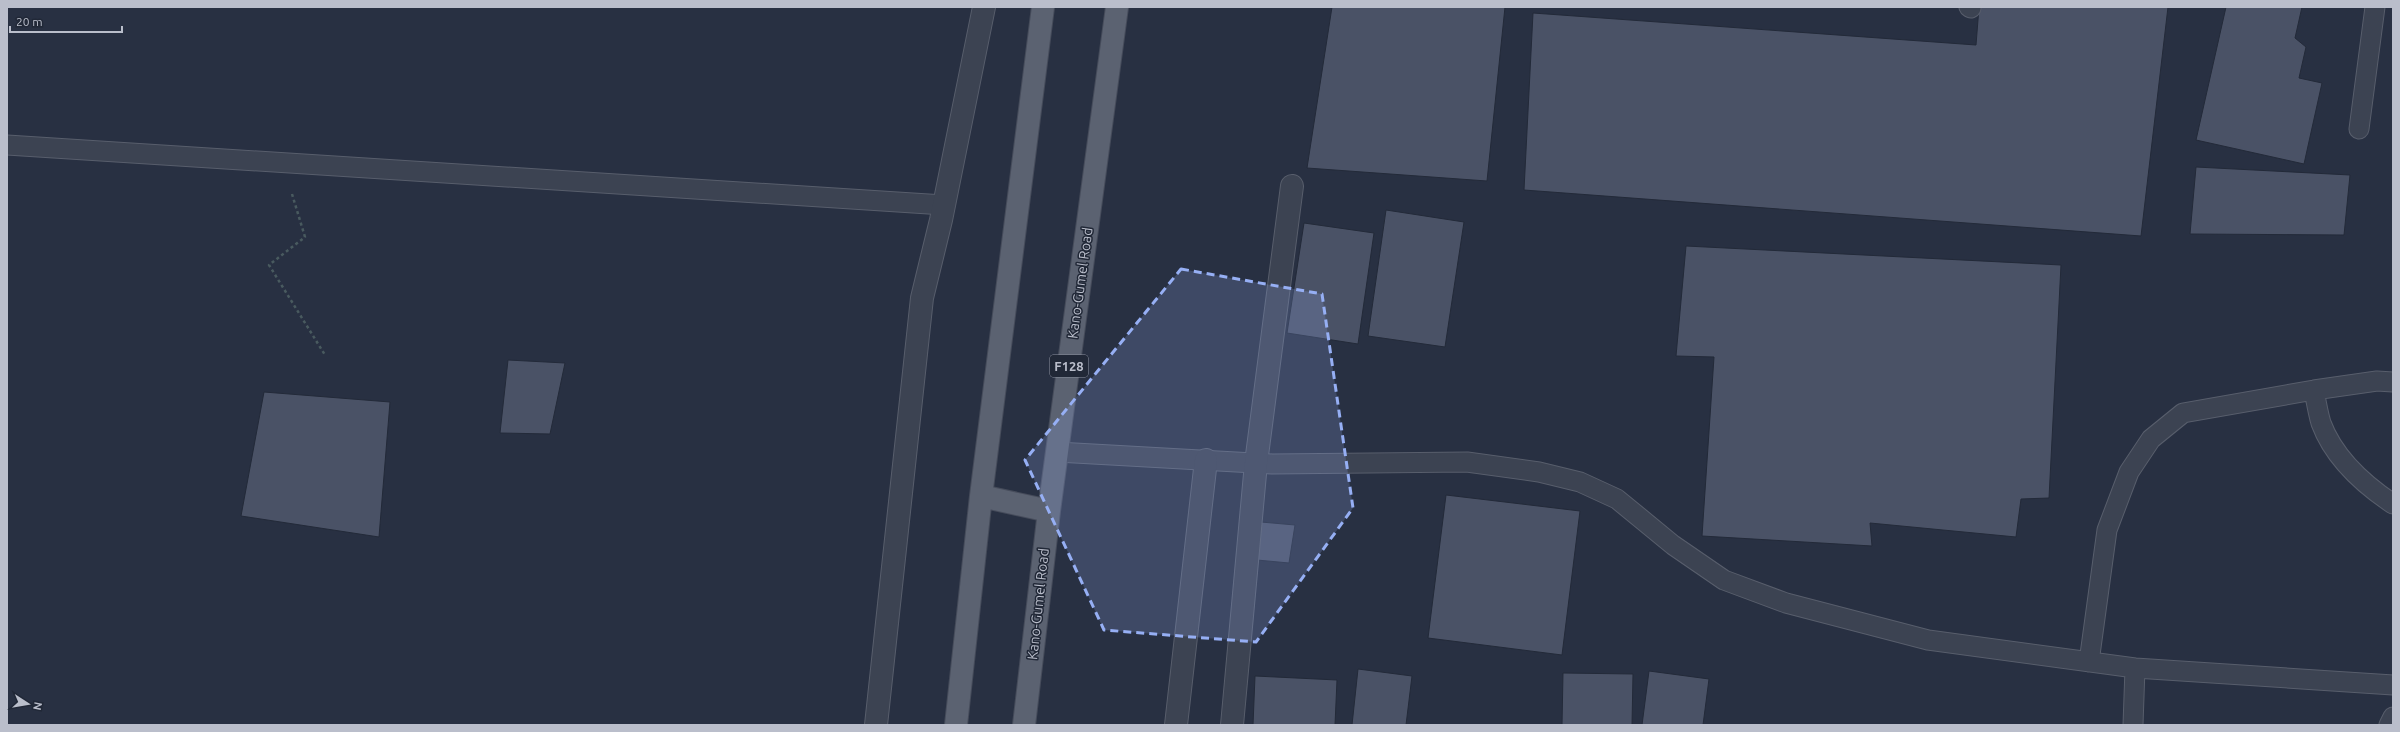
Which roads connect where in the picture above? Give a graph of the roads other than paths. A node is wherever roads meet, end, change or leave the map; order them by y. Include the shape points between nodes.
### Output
1 (984, 7) edge
2 (1043, 7) edge
3 (1116, 7) edge
4 (2375, 7) edge
5 (2359, 129) dead end
6 (7, 145) edge
7 (1292, 186) dead end
8 (944, 205) junction
9 (2393, 382) edge
10 (2314, 390) junction
11 (1057, 452) junction
12 (1206, 460) junction
13 (1256, 463) junction
14 (981, 496) junction
15 (2393, 504) edge
16 (1048, 511) junction
17 (2089, 662) junction
18 (2135, 668) junction
19 (2393, 685) edge
20 (2393, 717) edge
21 (876, 725) edge
22 (956, 725) edge
23 (1024, 725) edge
24 (1176, 725) edge
25 (1232, 725) edge
26 (2133, 725) edge
27 (2389, 725) edge

1 - 8 street
2 - 14 main road
3 - 11 main road, Kano-Gumel Road / F128
4 - 5 lane
6 - 8 lane
7 - 13 street
8 - 21 street via 922,298
9 - 10 lane
10 - 15 lane via 2321,423 2338,454 2361,480
10 - 17 lane via 2183,413 2151,439 2128,472 2107,530
11 - 12 lane
11 - 16 main road, Kano-Gumel Road / F128
12 - 13 lane
12 - 24 street
13 - 17 lane via 1467,462 1539,472 1580,482 1617,499 1673,544 1724,580 1786,603 1928,640
13 - 25 street
14 - 16 main road
14 - 22 main road
16 - 23 main road, Kano-Gumel Road / F128
17 - 18 lane
18 - 19 lane
18 - 26 lane
20 - 27 lane

